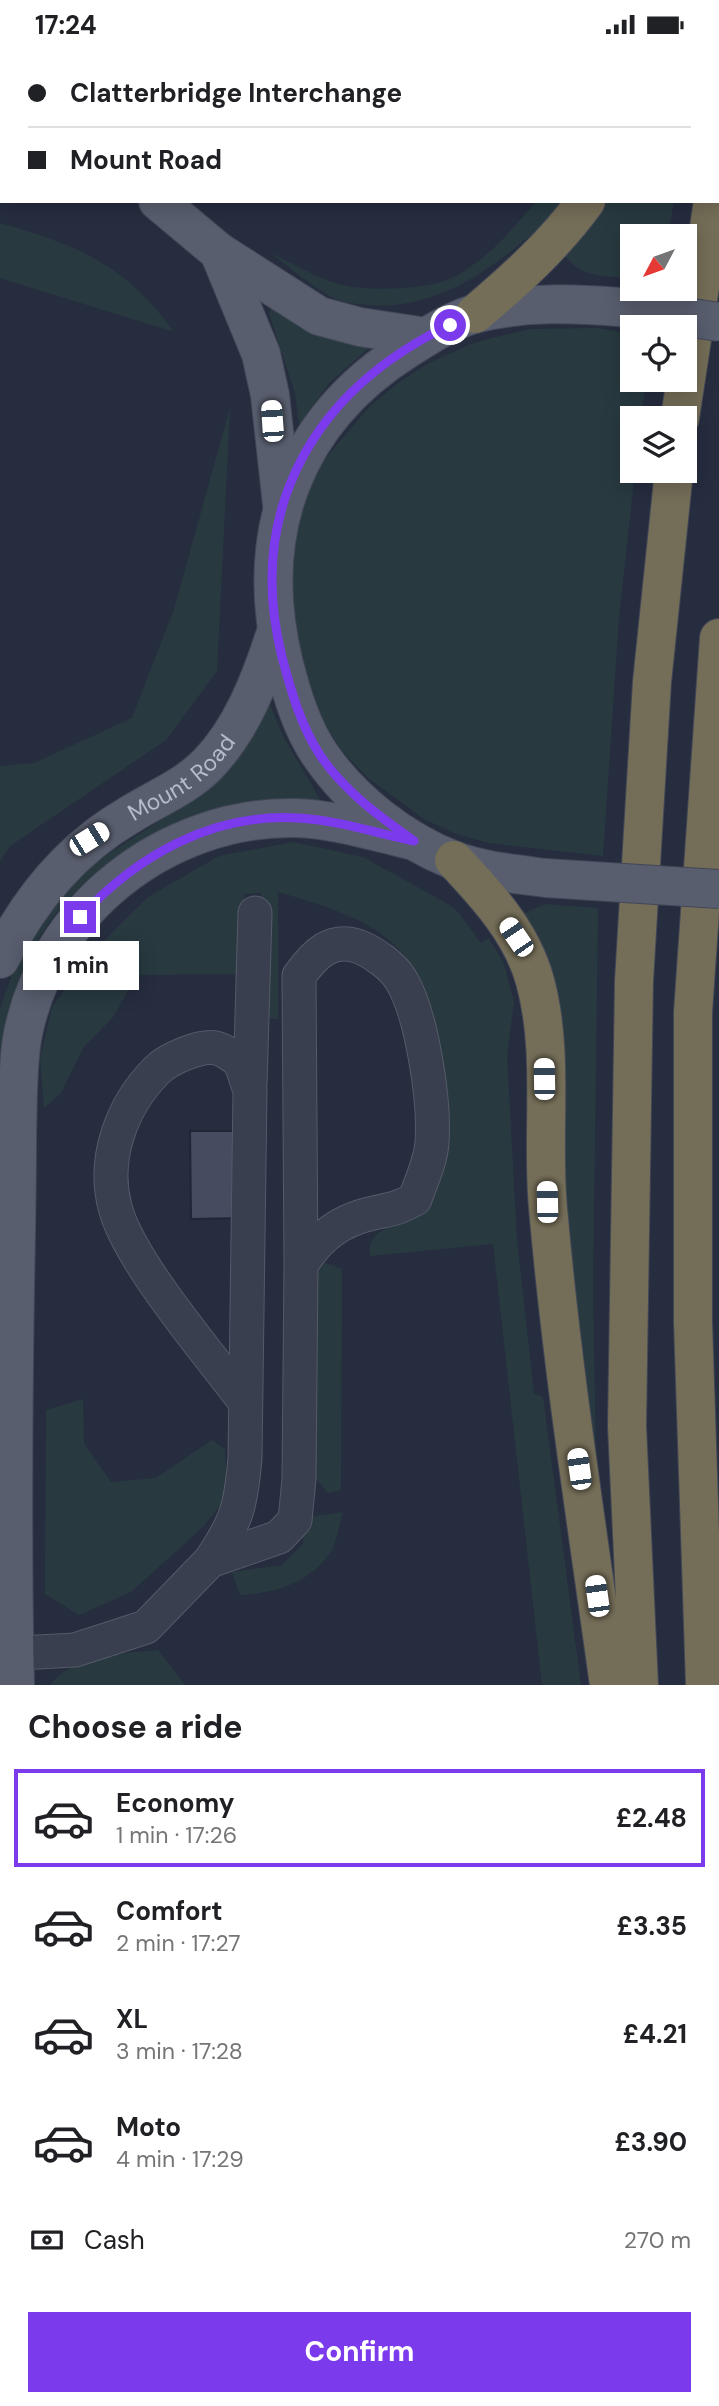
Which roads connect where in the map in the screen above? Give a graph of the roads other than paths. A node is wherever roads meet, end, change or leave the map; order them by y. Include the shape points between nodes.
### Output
1 (160, 203) edge
2 (584, 203) edge
3 (713, 203) edge
4 (219, 252) junction
5 (475, 314) junction
6 (719, 322) edge
7 (426, 337) junction
8 (682, 406) edge
9 (673, 483) edge
10 (282, 504) junction
11 (276, 632) junction
12 (719, 638) edge
13 (414, 841) junction
14 (454, 860) junction
15 (719, 890) edge
16 (255, 913) dead end
17 (0, 959) edge
18 (250, 1091) junction
19 (301, 1265) junction
20 (7, 1312) edge
21 (245, 1402) junction
22 (210, 1561) junction
23 (10, 1664) edge
24 (609, 1685) edge
25 (639, 1685) edge
26 (705, 1685) edge

1 - 4 main road
2 - 5 highway via 510,285
3 - 8 highway
4 - 7 main road via 319,316
4 - 10 main road via 261,354
5 - 6 main road, bridge via 525,304 619,307
5 - 7 main road
7 - 10 main road via 360,381 332,412
9 - 25 highway via 652,681 634,981 627,1426
10 - 11 main road via 271,578
11 - 13 main road via 293,701 321,756 352,791
11 - 17 main road, Mount Road via 253,691 225,744 190,781 89,839 57,871 12,934
12 - 26 highway via 693,1012 693,1322
13 - 14 main road
13 - 20 main road via 298,818 239,822 211,829 146,859 80,917 45,971 23,1036
14 - 15 main road, bridge via 546,878
14 - 24 highway via 516,937 541,1003 547,1202 557,1311
16 - 18 lane
18 - 21 lane
18 - 21 lane via 240,1061 216,1048 191,1052 159,1067 136,1095 111,1147 115,1207 134,1249
19 - 19 lane via 299,976 327,946 351,944 373,953 401,979 428,1068 432,1143 415,1199 395,1210 359,1216 334,1229 316,1241
19 - 22 lane via 295,1520 279,1537
20 - 23 main road
21 - 22 lane via 241,1501 232,1528
22 - 23 lane via 146,1627 75,1650

